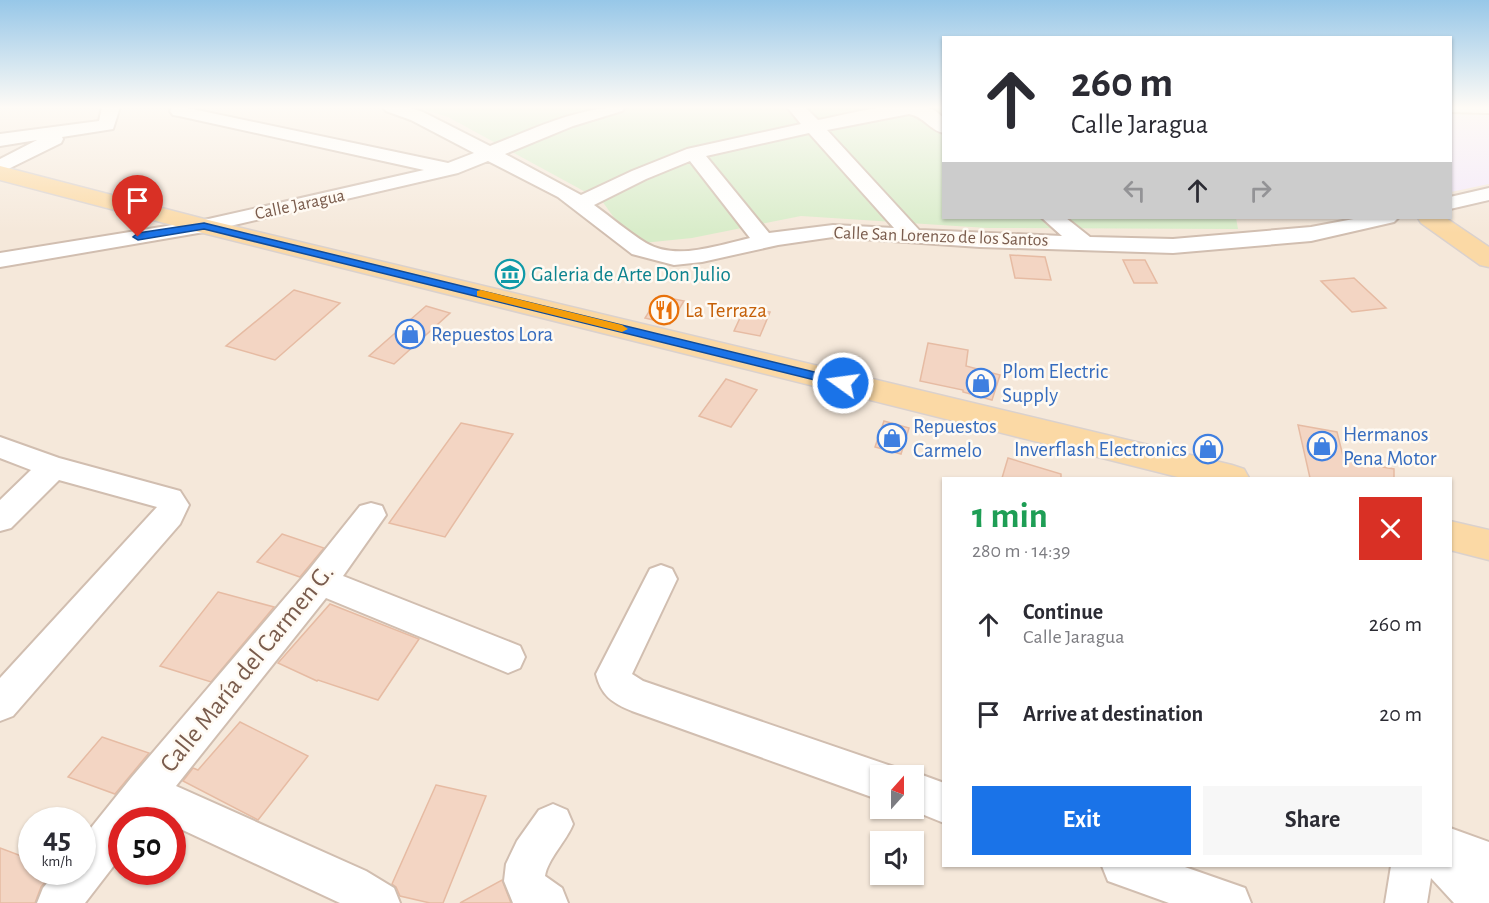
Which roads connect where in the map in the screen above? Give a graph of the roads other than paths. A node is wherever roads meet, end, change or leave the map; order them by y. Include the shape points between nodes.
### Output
1 (34, 149) edge
2 (358, 149) edge
3 (483, 149) edge
4 (496, 149) edge
5 (711, 149) edge
6 (836, 149) edge
7 (489, 152) junction
8 (694, 153) junction
9 (0, 167) edge
10 (451, 169) junction
11 (0, 172) edge
12 (1489, 194) edge
13 (1452, 203) edge
14 (579, 204) junction
15 (1054, 219) edge
16 (1382, 219) edge
17 (1431, 219) edge
18 (204, 226) junction
19 (913, 236) junction
20 (764, 241) junction
21 (1084, 243) junction
22 (1489, 259) edge
23 (0, 260) edge
24 (0, 447) edge
25 (53, 467) junction
26 (1228, 477) edge
27 (371, 515) dead end
28 (0, 519) edge
29 (1452, 536) edge
30 (1489, 545) edge
31 (661, 579) dead end
32 (320, 581) junction
33 (508, 657) dead end
34 (0, 704) edge
35 (870, 777) edge
36 (924, 796) edge
37 (942, 802) edge
38 (133, 807) edge
39 (553, 824) dead end
40 (186, 832) edge
41 (108, 839) edge
42 (1452, 849) edge
43 (1489, 863) edge
44 (1126, 867) edge
45 (1412, 867) edge
46 (1448, 867) edge
47 (358, 897) edge
48 (58, 903) edge
49 (548, 903) edge
50 (1230, 903) edge
51 (1406, 903) edge
52 (1484, 903) edge

1 - 9 street
2 - 10 street
3 - 7 street, Calle San Lorenzo de los Santos
4 - 7 street, Calle Jaragua
5 - 8 street
6 - 19 street
7 - 10 street, Calle Jaragua
7 - 14 street, Calle San Lorenzo de los Santos via 566,193
8 - 14 street
8 - 20 street
10 - 18 street, Calle Jaragua
11 - 18 main road
12 - 13 street
14 - 20 street, Calle San Lorenzo de los Santos via 640,249 674,258
15 - 21 street
16 - 21 street, Calle San Lorenzo de los Santos via 1311,234 1240,242 1173,246
17 - 22 main road
18 - 23 street, Calle Jaragua
18 - 26 main road
19 - 20 street, Calle San Lorenzo de los Santos via 833,231
19 - 21 street, Calle San Lorenzo de los Santos
24 - 25 street
25 - 28 street
25 - 34 street via 169,499 174,505
27 - 32 street, Calle María del Carmen G.
29 - 30 main road
31 - 35 street via 614,674 616,683 632,694
32 - 33 street
32 - 38 street, Calle María del Carmen G.
36 - 37 street
39 - 49 street via 526,867 524,877 528,888
40 - 47 street
41 - 48 street, Calle María del Carmen G.
42 - 43 street
44 - 50 street
45 - 51 street
46 - 52 street

